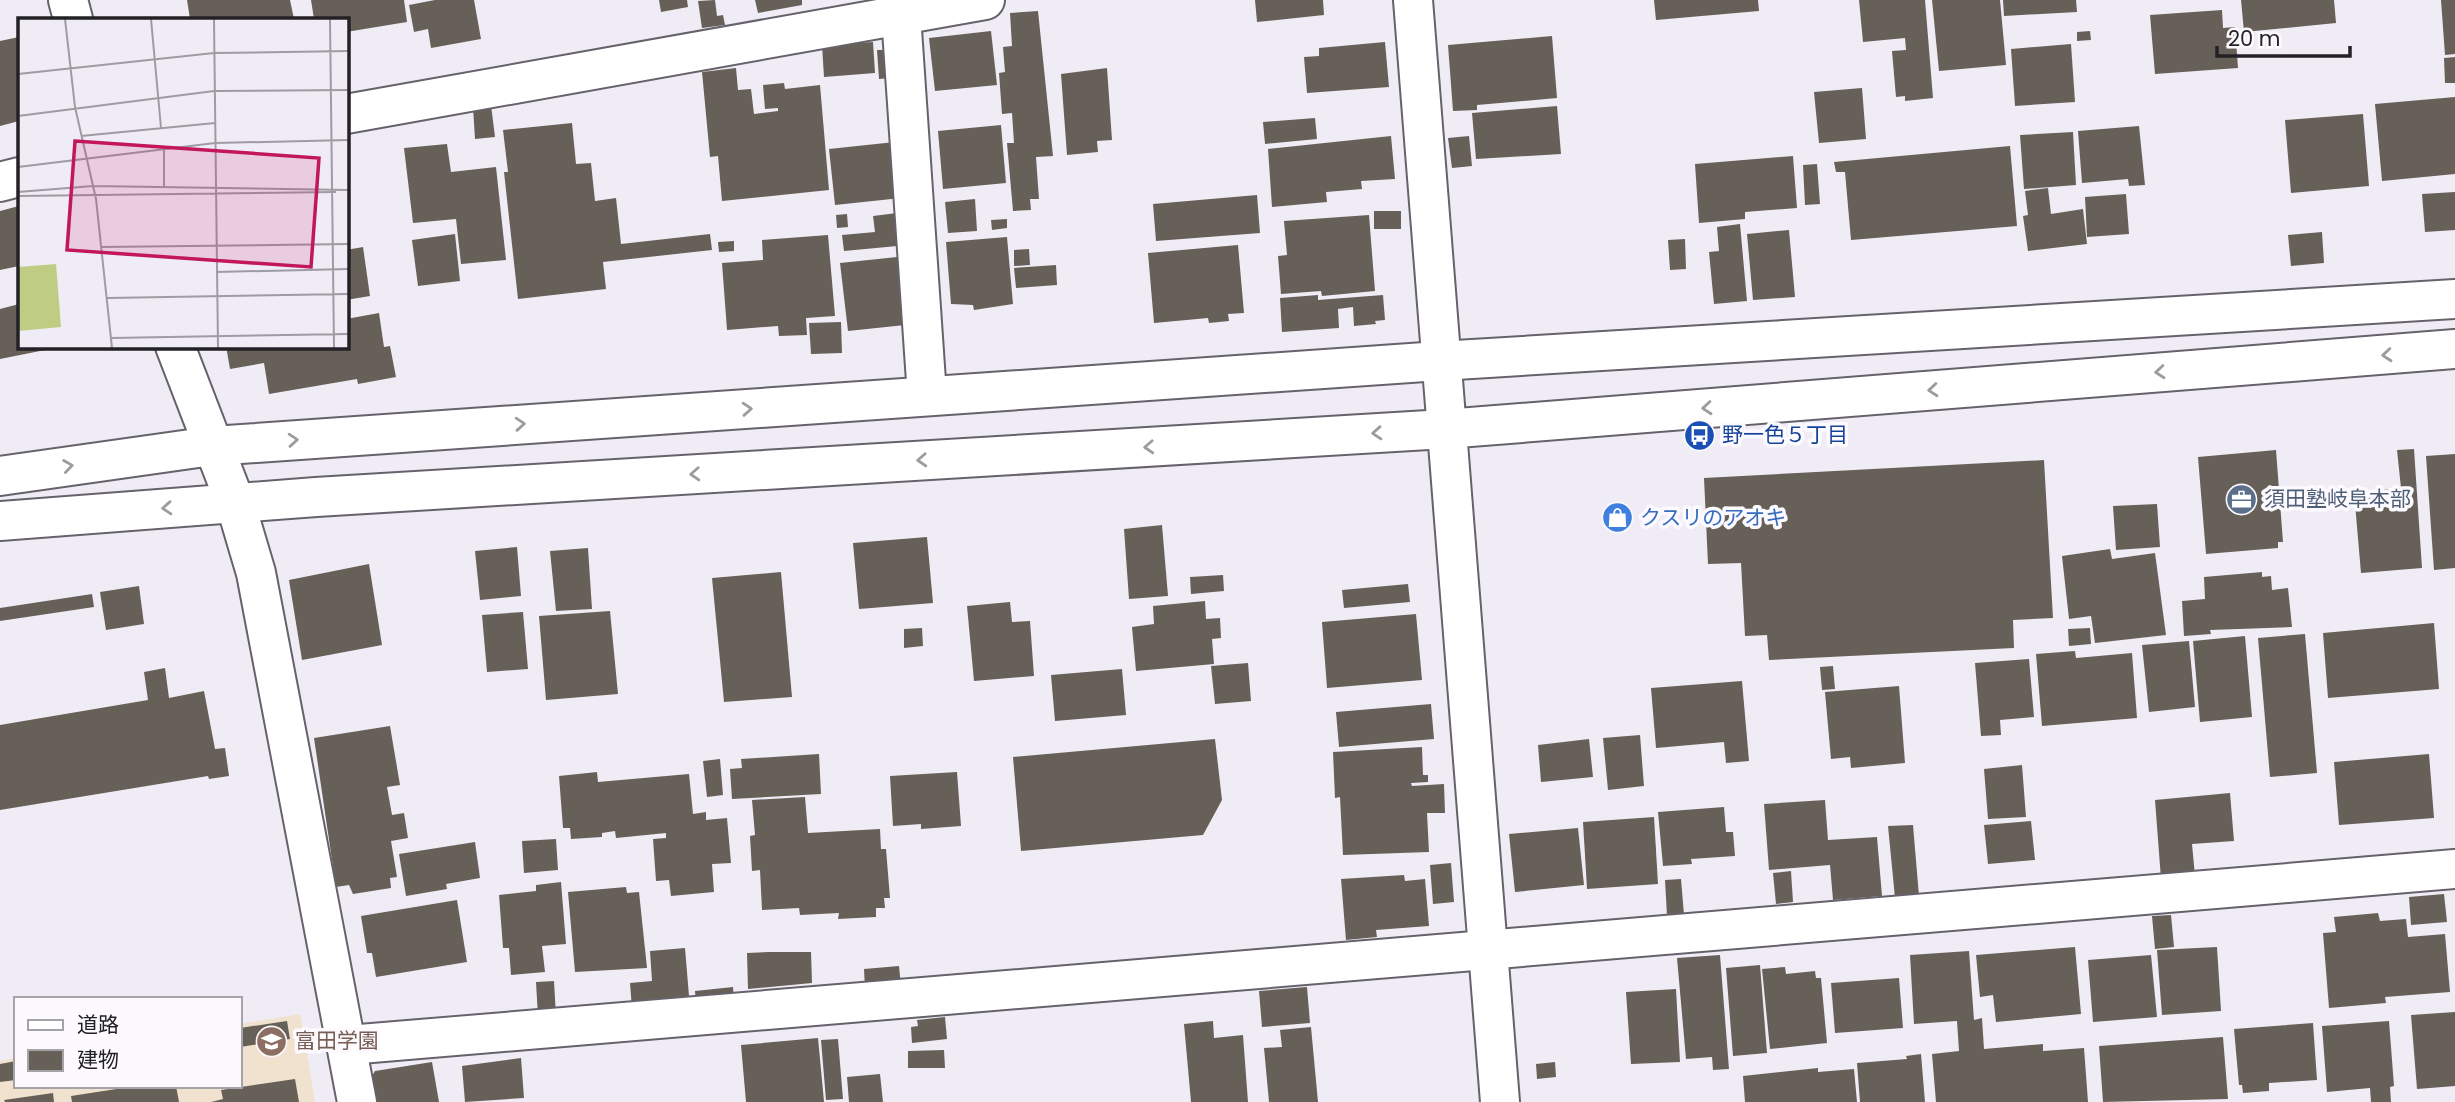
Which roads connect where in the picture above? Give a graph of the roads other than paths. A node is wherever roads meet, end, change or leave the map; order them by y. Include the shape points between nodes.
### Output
1 (68, 0) edge
2 (985, 0) edge
3 (1413, 0) edge
4 (901, 15) junction
5 (73, 18) edge
6 (348, 114) edge
7 (18, 177) edge
8 (0, 181) edge
9 (2455, 299) edge
10 (176, 348) edge
11 (2455, 349) edge
12 (1439, 361) junction
13 (926, 396) junction
14 (1445, 429) junction
15 (212, 446) junction
16 (0, 476) edge
17 (235, 502) junction
18 (0, 521) edge
19 (2455, 869) edge
20 (1487, 949) junction
21 (348, 1045) junction
22 (358, 1102) edge
23 (1500, 1102) edge

1 - 5 street
2 - 4 street
3 - 12 street
4 - 6 street
4 - 13 street
7 - 8 street
9 - 12 street
10 - 15 street
11 -> 14 street
12 - 13 street
12 - 14 street
15 -> 13 street
14 -> 17 street
14 - 20 street
16 -> 15 street
15 - 17 street
17 -> 18 street
17 - 21 street via 256,572
19 - 20 street
20 - 21 street
20 - 23 street
21 - 22 street

